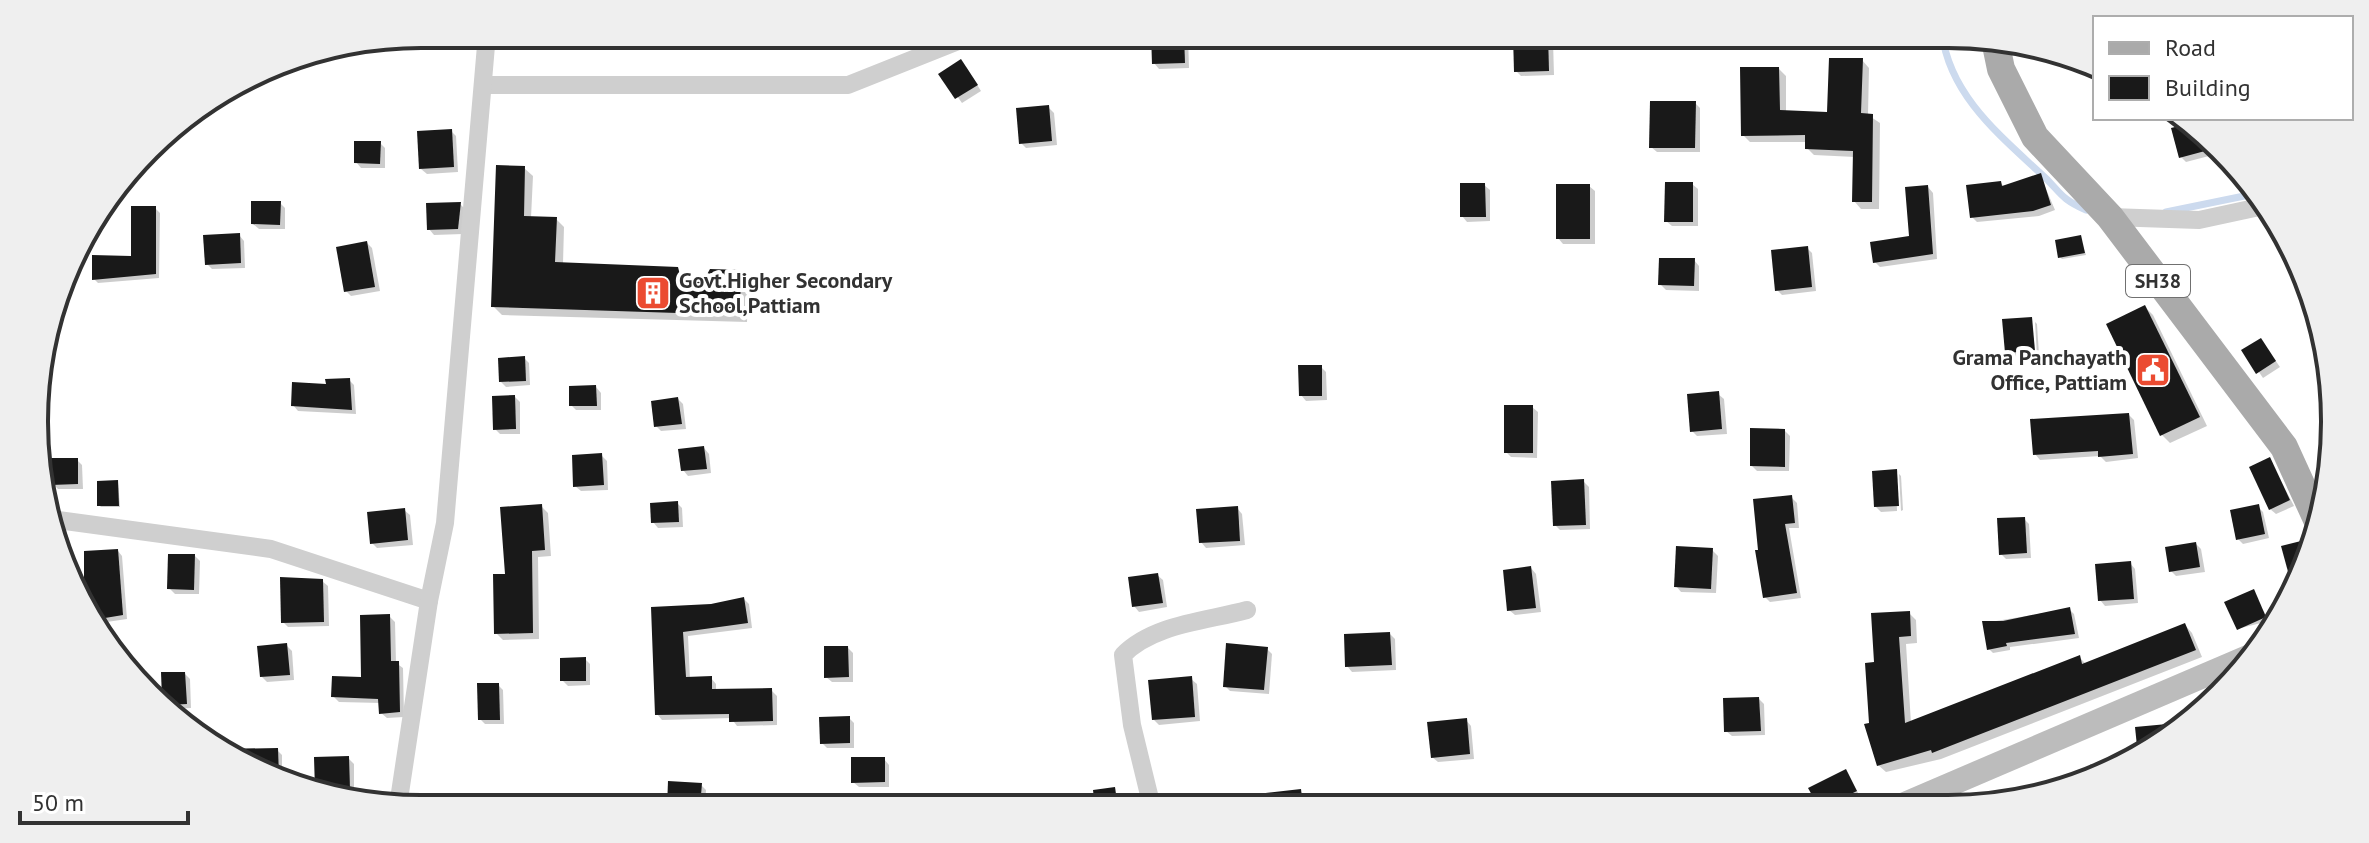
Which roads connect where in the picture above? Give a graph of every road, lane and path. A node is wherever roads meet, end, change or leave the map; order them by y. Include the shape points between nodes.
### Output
1 (486, 48) edge
2 (941, 48) edge
3 (1997, 51) edge
4 (484, 85) junction
5 (2254, 208) edge
6 (2110, 217) junction
7 (2311, 506) edge
8 (62, 521) edge
9 (429, 601) junction
10 (1247, 610) dead end
11 (2231, 664) edge
12 (400, 794) edge
13 (1149, 795) edge
14 (1926, 795) edge

1 - 4 street
2 - 4 street via 848,85
3 - 6 main road, SH38 via 2035,137
4 - 9 street via 445,523
5 - 6 street via 2199,220
6 - 7 main road, SH38 via 2284,447
8 - 9 street via 271,549
9 - 12 street
10 - 13 street via 1156,633 1123,655
11 - 14 main road

